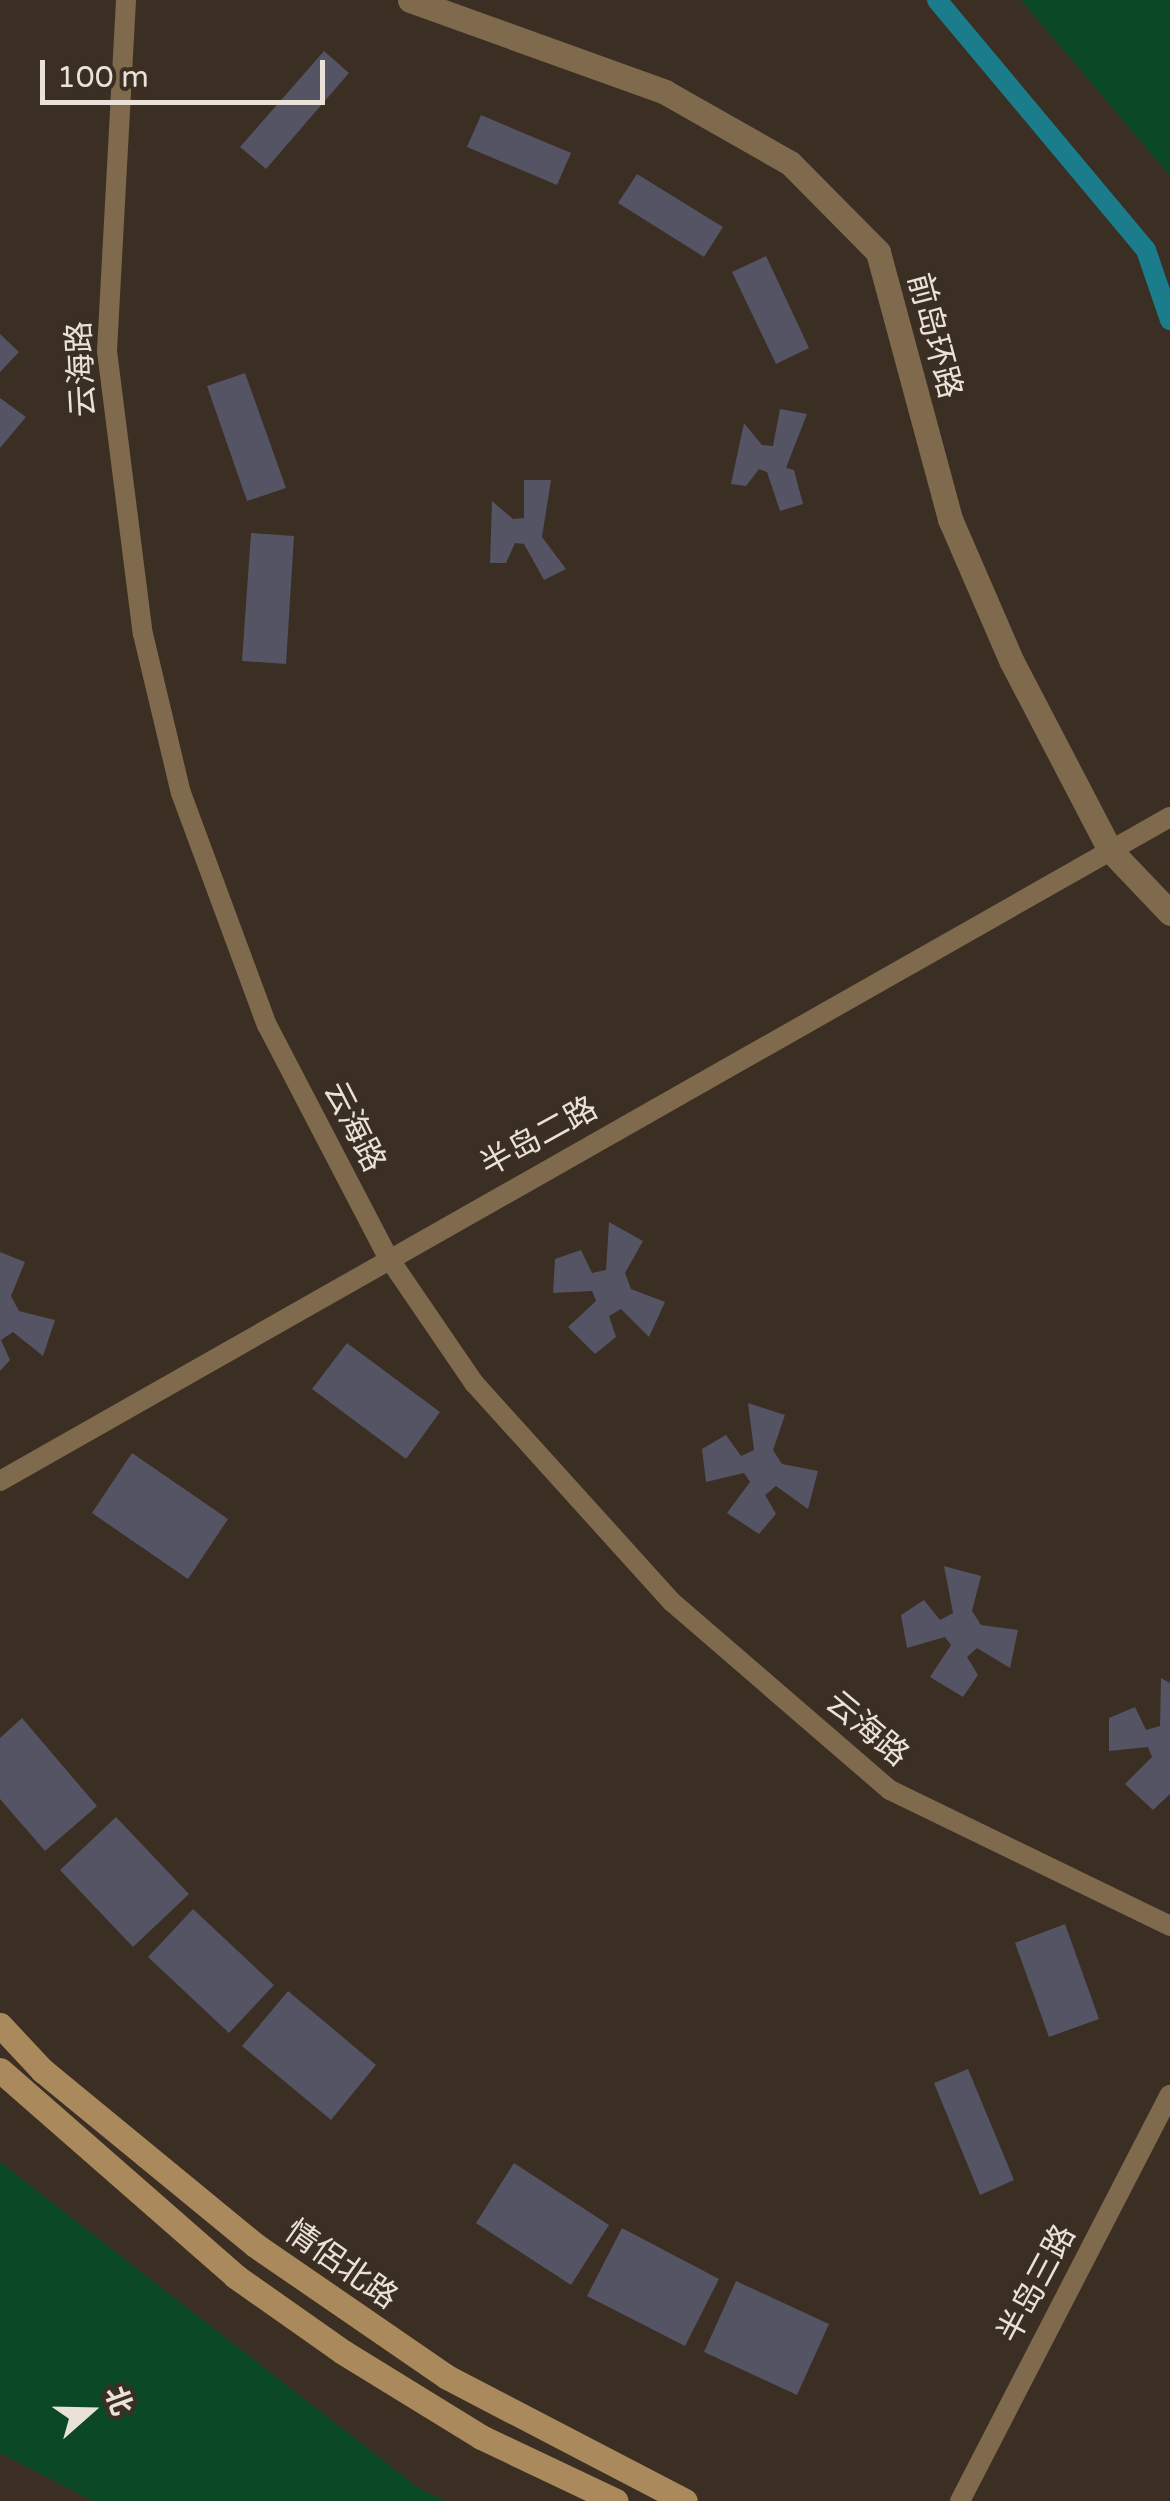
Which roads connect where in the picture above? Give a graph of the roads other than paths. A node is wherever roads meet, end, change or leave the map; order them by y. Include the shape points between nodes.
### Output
1 (126, 0) edge
2 (410, 0) edge
3 (1170, 817) edge
4 (1110, 850) junction
5 (1170, 913) edge
6 (388, 1257) junction
7 (0, 1481) edge
8 (1170, 1926) edge
9 (0, 2025) edge
10 (0, 2070) edge
11 (1170, 2095) edge
12 (616, 2501) edge
13 (685, 2501) edge
14 (960, 2501) edge

1 - 6 street, 云海路 via 107,352 143,634 181,793 268,1025
2 - 4 street, 前岛环路 via 665,92 790,163 878,252 950,519 1012,662
3 - 4 street, 半岛二路
4 - 5 street, 前岛环路
4 - 6 street, 半岛二路
6 - 7 street, 半岛二路
6 - 8 street, 云海路 via 474,1383 672,1602 890,1790
9 - 13 main road, 情侶北路 via 42,2070 256,2245 447,2378
10 - 12 main road via 235,2276 481,2436
11 - 14 street, 半岛三路

